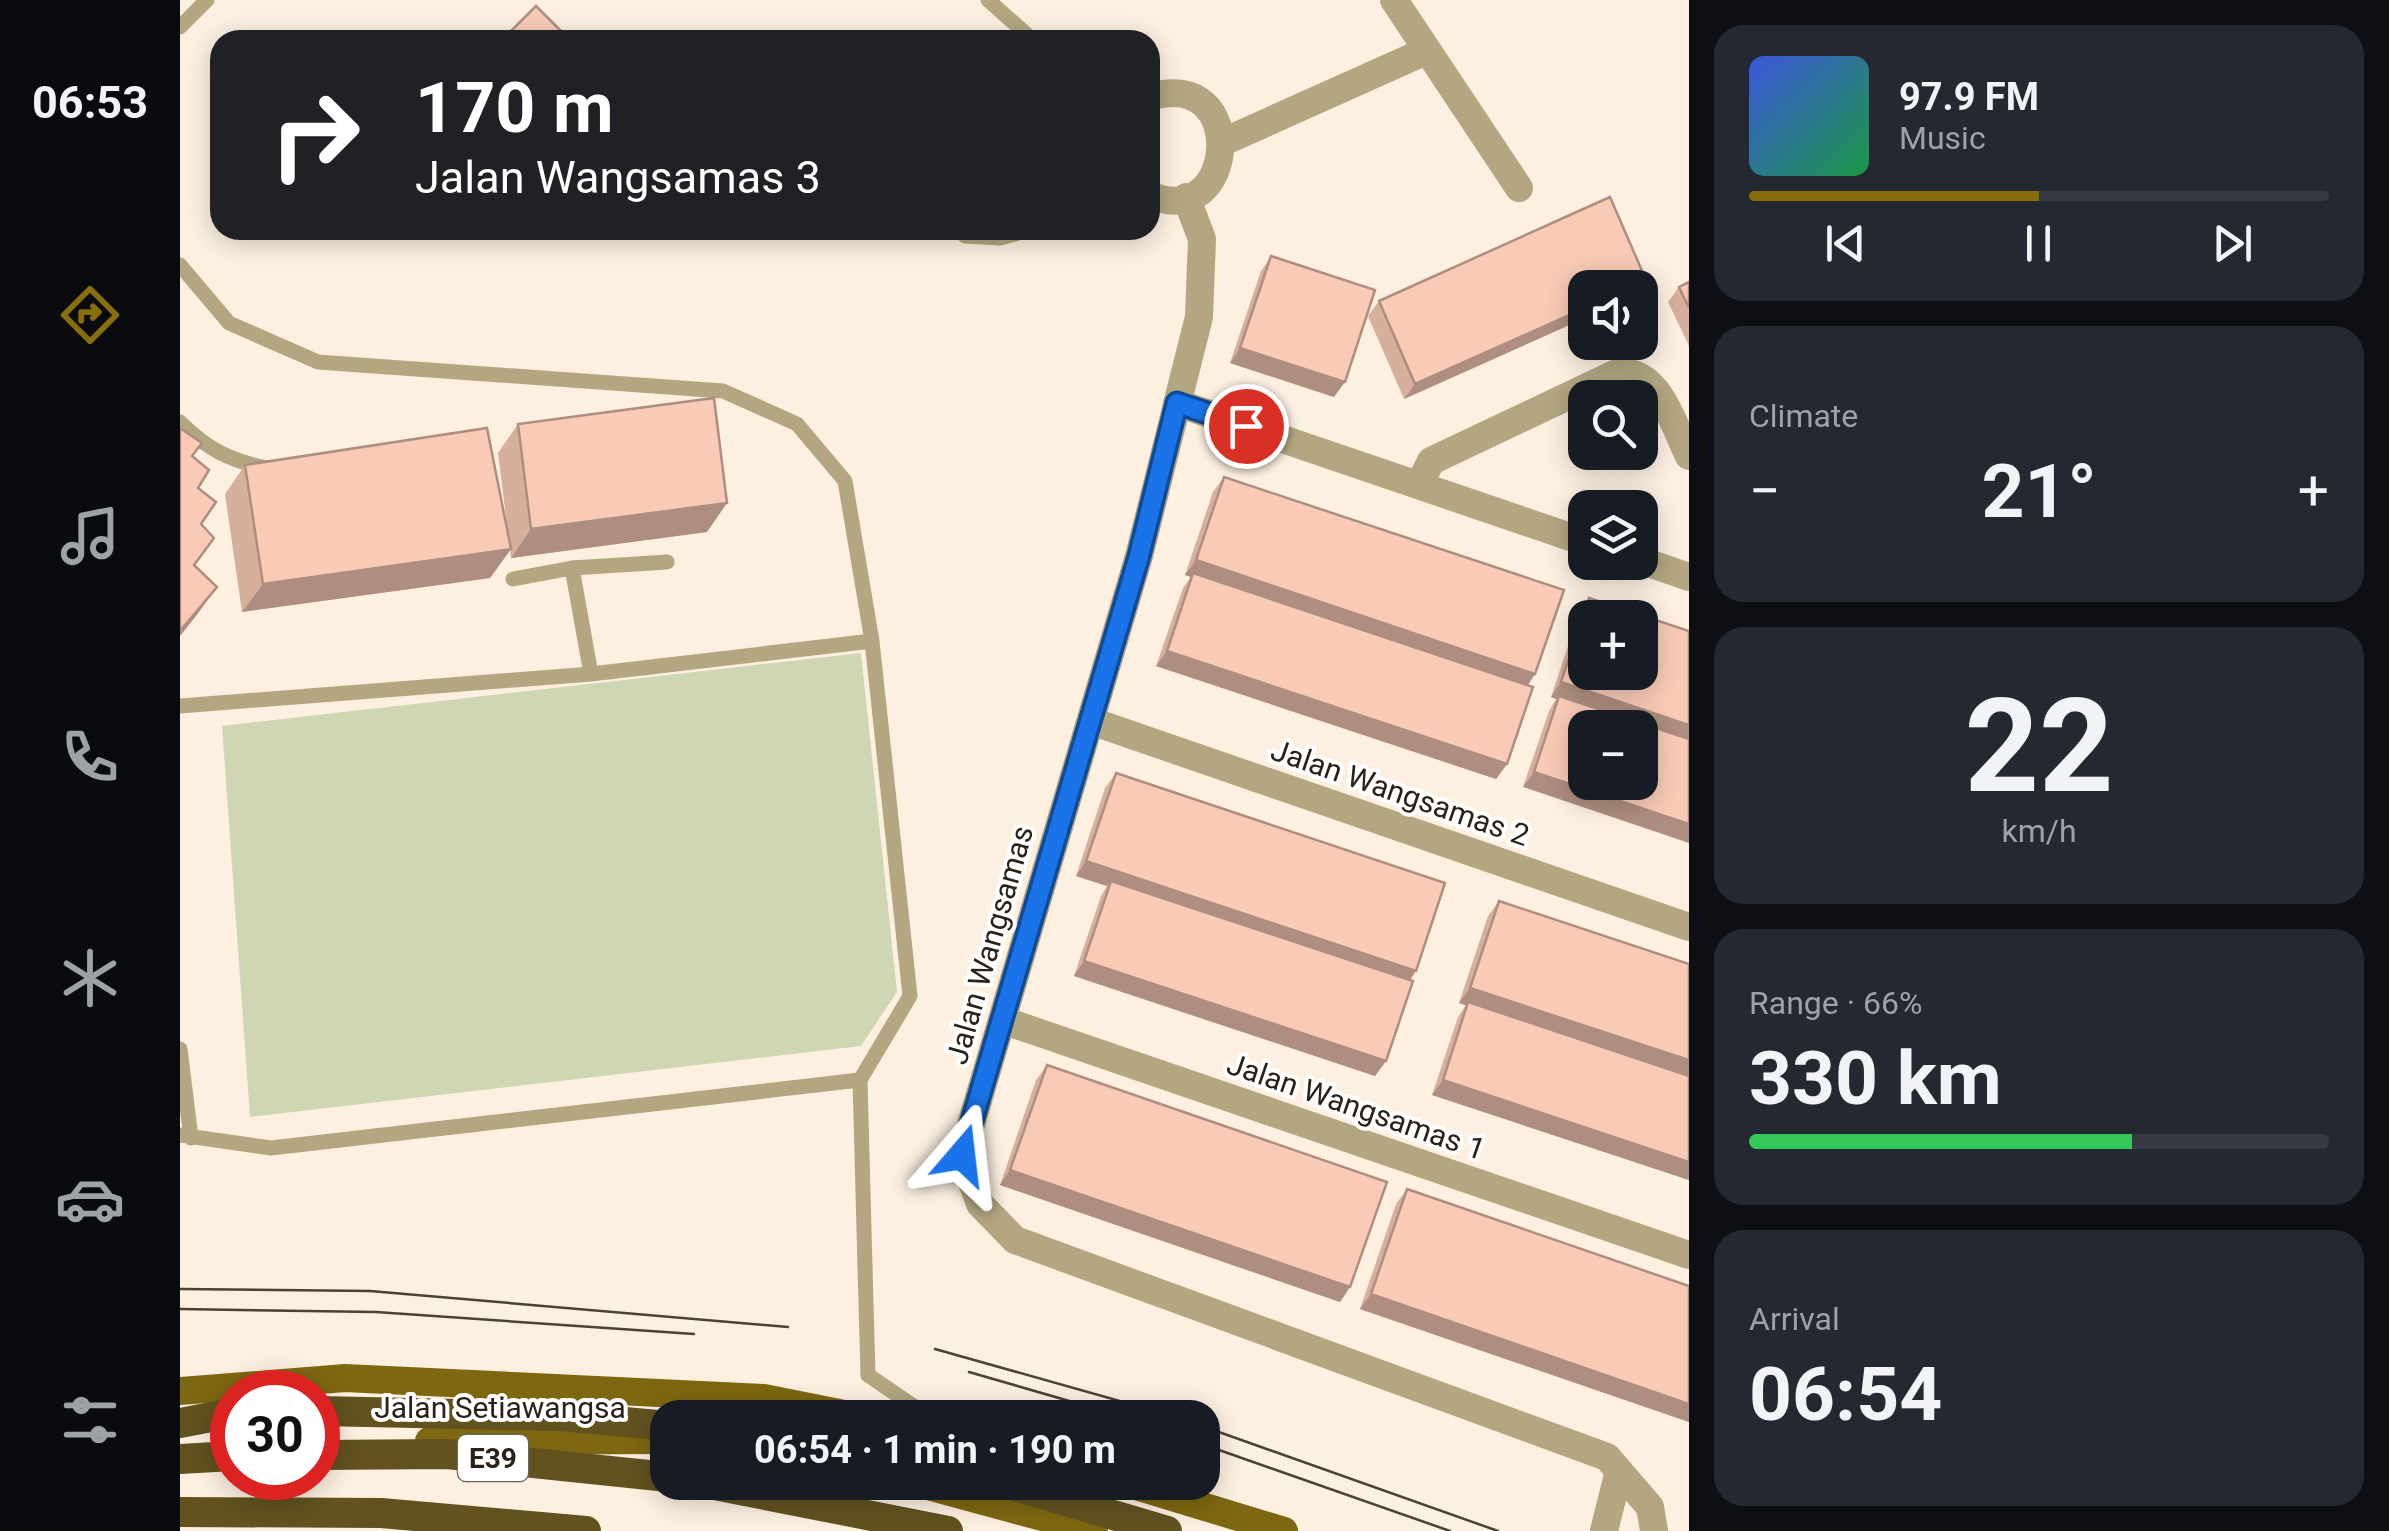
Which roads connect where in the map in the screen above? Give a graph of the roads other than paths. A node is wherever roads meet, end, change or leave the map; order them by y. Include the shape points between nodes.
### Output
1 (207, 0) edge
2 (988, 0) edge
3 (1394, 0) edge
4 (180, 28) edge
5 (1022, 30) edge
6 (1426, 50) junction
7 (1160, 97) edge
8 (1223, 142) junction
9 (1519, 188) dead end
10 (1160, 198) edge
11 (1186, 198) junction
12 (180, 265) edge
13 (1177, 403) junction
14 (180, 422) edge
15 (1689, 456) edge
16 (292, 469) edge
17 (1419, 485) junction
18 (1568, 536) edge
19 (667, 562) dead end
20 (1658, 566) edge
21 (572, 568) junction
22 (1689, 577) edge
23 (512, 579) edge
24 (872, 641) junction
25 (592, 674) junction
26 (180, 706) edge
27 (1090, 721) junction
28 (1689, 927) edge
29 (1002, 1020) junction
30 (180, 1049) edge
31 (860, 1080) junction
32 (186, 1136) edge
33 (1689, 1255) edge
34 (180, 1390) edge
35 (762, 1400) edge
36 (906, 1400) edge
37 (340, 1411) edge
38 (210, 1417) edge
39 (180, 1423) edge
40 (650, 1425) edge
41 (650, 1440) edge
42 (340, 1449) edge
43 (340, 1450) edge
44 (210, 1457) edge
45 (180, 1459) edge
46 (650, 1475) edge
47 (1618, 1475) junction
48 (790, 1500) edge
49 (979, 1500) edge
50 (1063, 1500) edge
51 (1182, 1500) edge
52 (180, 1512) edge
53 (1652, 1519) edge
54 (326, 1524) dead end
55 (1606, 1527) edge
56 (502, 1531) edge
57 (586, 1531) edge
58 (948, 1531) edge
59 (1094, 1531) edge
60 (1167, 1531) edge
61 (1284, 1531) edge

1 - 4 lane
2 - 5 lane
3 - 6 street
6 - 8 street
6 - 9 street
7 - 8 street via 1181,94 1199,102
8 - 11 street via 1215,174
10 - 11 street
11 - 13 street, Jalan Wangsamas via 1202,239 1202,270 1199,317
12 - 24 lane via 229,323 318,362 723,391 796,424 845,481
13 - 17 street
13 - 27 street, Jalan Wangsamas
14 - 16 lane via 232,461
15 - 17 street via 1650,379 1619,372 1430,461
17 - 18 street
19 - 21 lane
20 - 22 street
21 - 23 lane
21 - 25 lane
24 - 25 lane
24 - 31 lane via 910,996
25 - 26 lane
27 - 28 street, Jalan Wangsamas 2
27 - 29 street, Jalan Wangsamas
29 - 33 street, Jalan Wangsamas 1
29 - 47 street, Jalan Wangsamas via 962,1155 980,1204 1015,1240 1607,1457
30 - 32 lane
31 - 32 lane via 271,1148
31 - 36 lane, bridge via 868,1374
34 - 35 main road via 345,1378
37 - 40 highway, E39 via 521,1414
38 - 39 highway
41 - 42 main road, Jalan Setiawangsa
43 - 46 highway, E39
44 - 45 highway
47 - 53 street, Jalan Wangsamas
47 - 55 street
48 - 58 highway
49 - 59 main road
50 - 60 highway
51 - 61 main road
52 - 57 highway, E39 via 381,1513
54 - 56 main road

